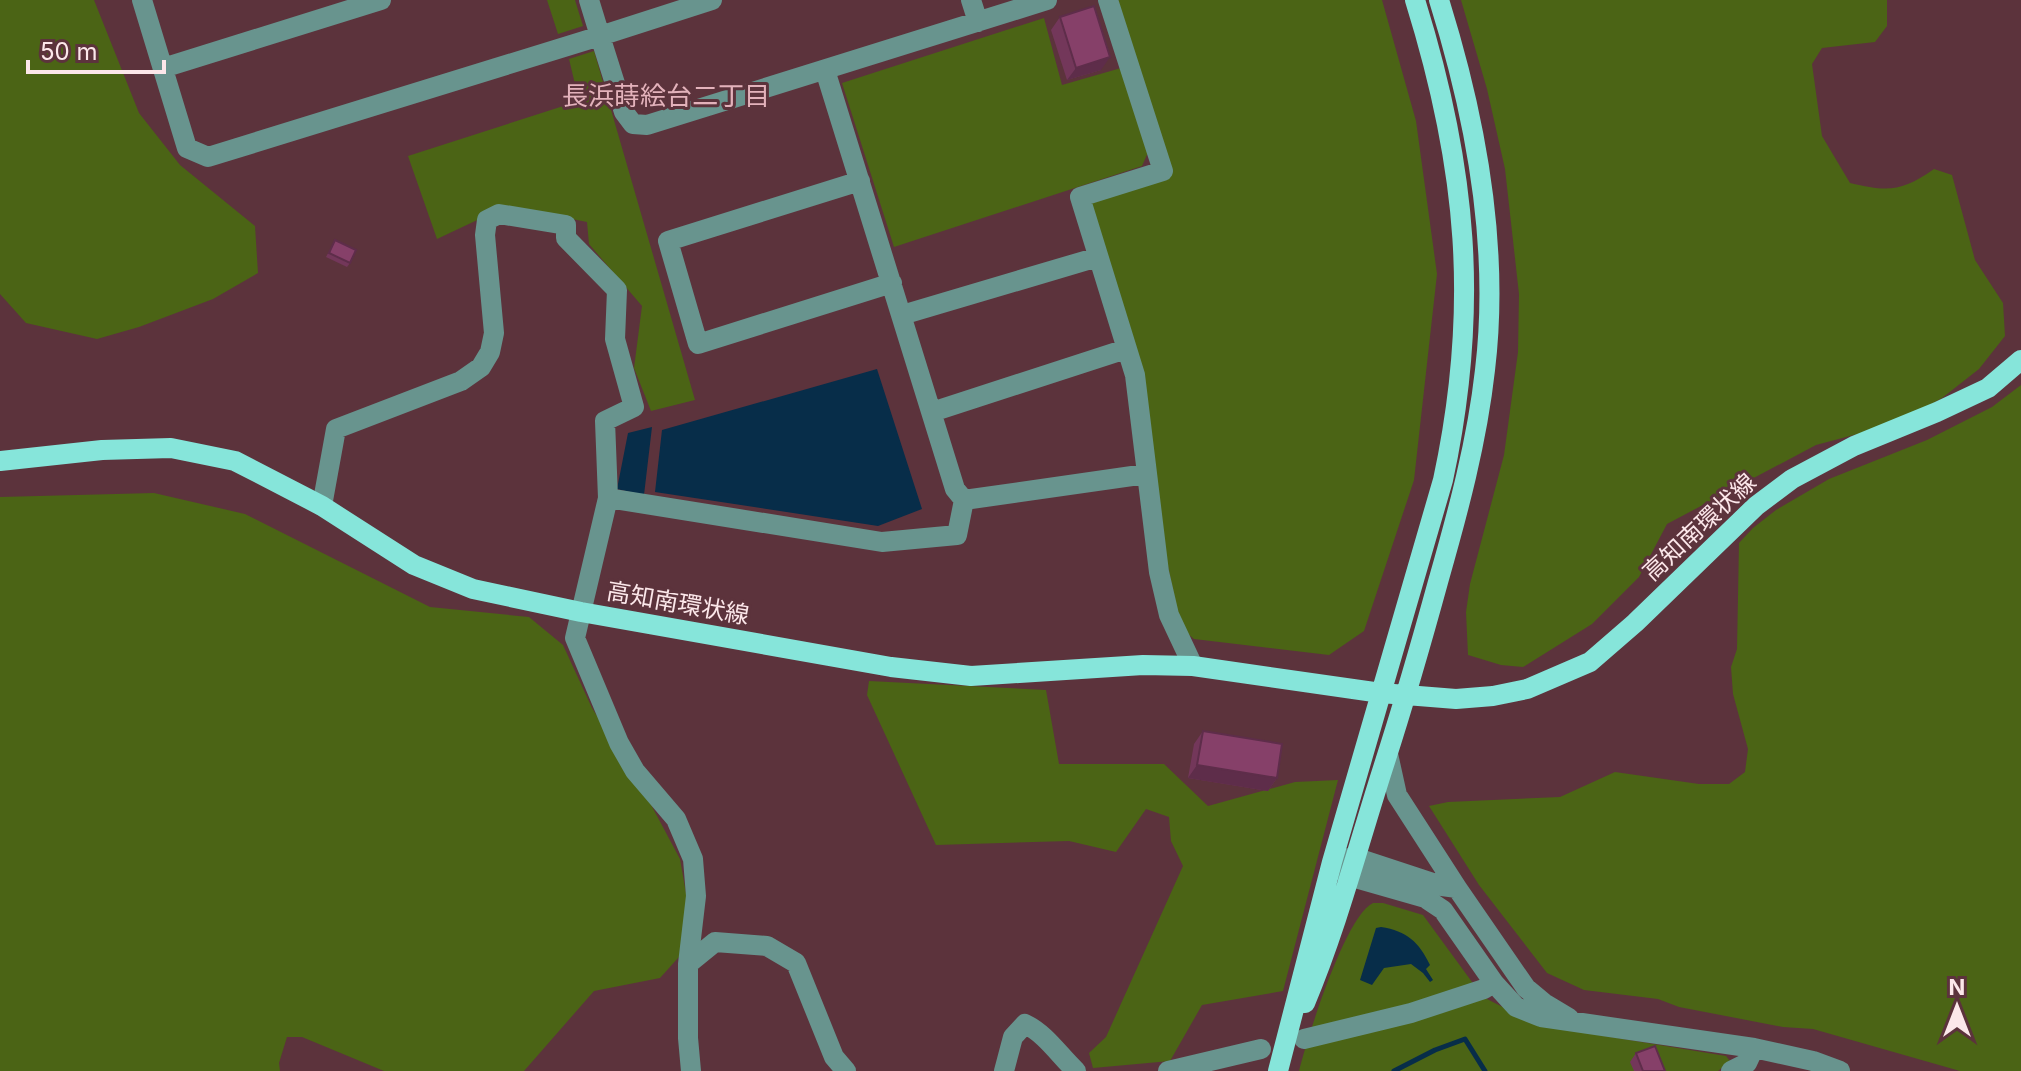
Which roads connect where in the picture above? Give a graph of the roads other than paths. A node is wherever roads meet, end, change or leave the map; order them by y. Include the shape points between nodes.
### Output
1 (142, 0) edge
2 (381, 0) edge
3 (589, 0) edge
4 (712, 0) edge
5 (971, 0) edge
6 (1047, 0) edge
7 (1108, 0) edge
8 (1415, 0) edge
9 (1439, 0) edge
10 (978, 22) junction
11 (600, 36) junction
12 (163, 68) junction
13 (825, 70) junction
14 (860, 181) junction
15 (1098, 257) junction
16 (892, 283) junction
17 (902, 315) junction
18 (1126, 349) junction
19 (2021, 360) edge
20 (932, 412) junction
21 (0, 461) edge
22 (1146, 474) junction
23 (608, 498) junction
24 (964, 500) junction
25 (322, 506) junction
26 (581, 612) junction
27 (1193, 666) junction
28 (1381, 693) junction
29 (1407, 695) junction
30 (1388, 754) junction
31 (1332, 862) junction
32 (1351, 867) junction
33 (1457, 888) junction
34 (688, 964) junction
35 (1494, 983) junction
36 (1572, 1020) junction
37 (1304, 1039) dead end
38 (1754, 1048) junction
39 (1261, 1049) dead end
40 (1280, 1065) edge
41 (691, 1071) edge
42 (846, 1071) edge
43 (1004, 1071) edge
44 (1076, 1071) edge
45 (1168, 1071) edge
46 (1731, 1071) edge
47 (1840, 1071) edge

1 - 12 street
2 - 12 street
3 - 11 street
4 - 11 street
5 - 10 street
6 - 10 street
7 - 15 street via 1163,171 1080,197
8 - 28 main road via 1448,122 1457,181 1465,265 1464,330 1443,480
9 - 29 main road via 1470,117 1483,194 1486,367 1464,489
10 - 13 street
11 - 12 street via 208,157 187,148
11 - 13 street via 624,112 633,124 647,125
13 - 14 street
14 - 16 street
14 - 16 street via 668,241 698,344
15 - 17 street
15 - 18 street
16 - 17 street
17 - 20 street
18 - 20 street
18 - 22 street via 1135,375
19 - 29 main road, 高知南環状線 via 1988,388 1792,479 1756,506 1590,662 1527,689 1493,696
20 - 24 street via 955,489
21 - 25 main road, 高知南環状線 via 171,448 235,461
22 - 24 street
22 - 27 street via 1162,587
23 - 24 street via 882,542 957,535
23 - 25 street via 605,421 634,407 615,339 617,290 566,238 566,225 499,214 487,220 485,235 494,333 481,367 461,381 336,429
23 - 26 street
25 - 26 main road, 高知南環状線 via 414,565 473,589
26 - 27 main road, 高知南環状線 via 891,667 971,676
26 - 34 street via 575,638 619,743 676,819 693,859 696,896
27 - 28 main road, 高知南環状線
28 - 29 main road, 高知南環状線
28 - 31 main road
29 - 30 main road
30 - 32 main road
30 - 33 street via 1397,795
31 - 32 street
31 - 40 main road
32 - 33 street
32 - 35 street via 1443,910
32 - 40 main road via 1325,957
33 - 36 street via 1526,988
34 - 41 street
34 - 42 street via 715,942 767,946 796,963 834,1057
35 - 36 street via 1516,1007 1541,1017
35 - 37 street via 1411,1013
36 - 38 street
38 - 46 street via 1747,1063
38 - 47 street
39 - 45 street
43 - 44 street via 1013,1037 1025,1024 1040,1031

